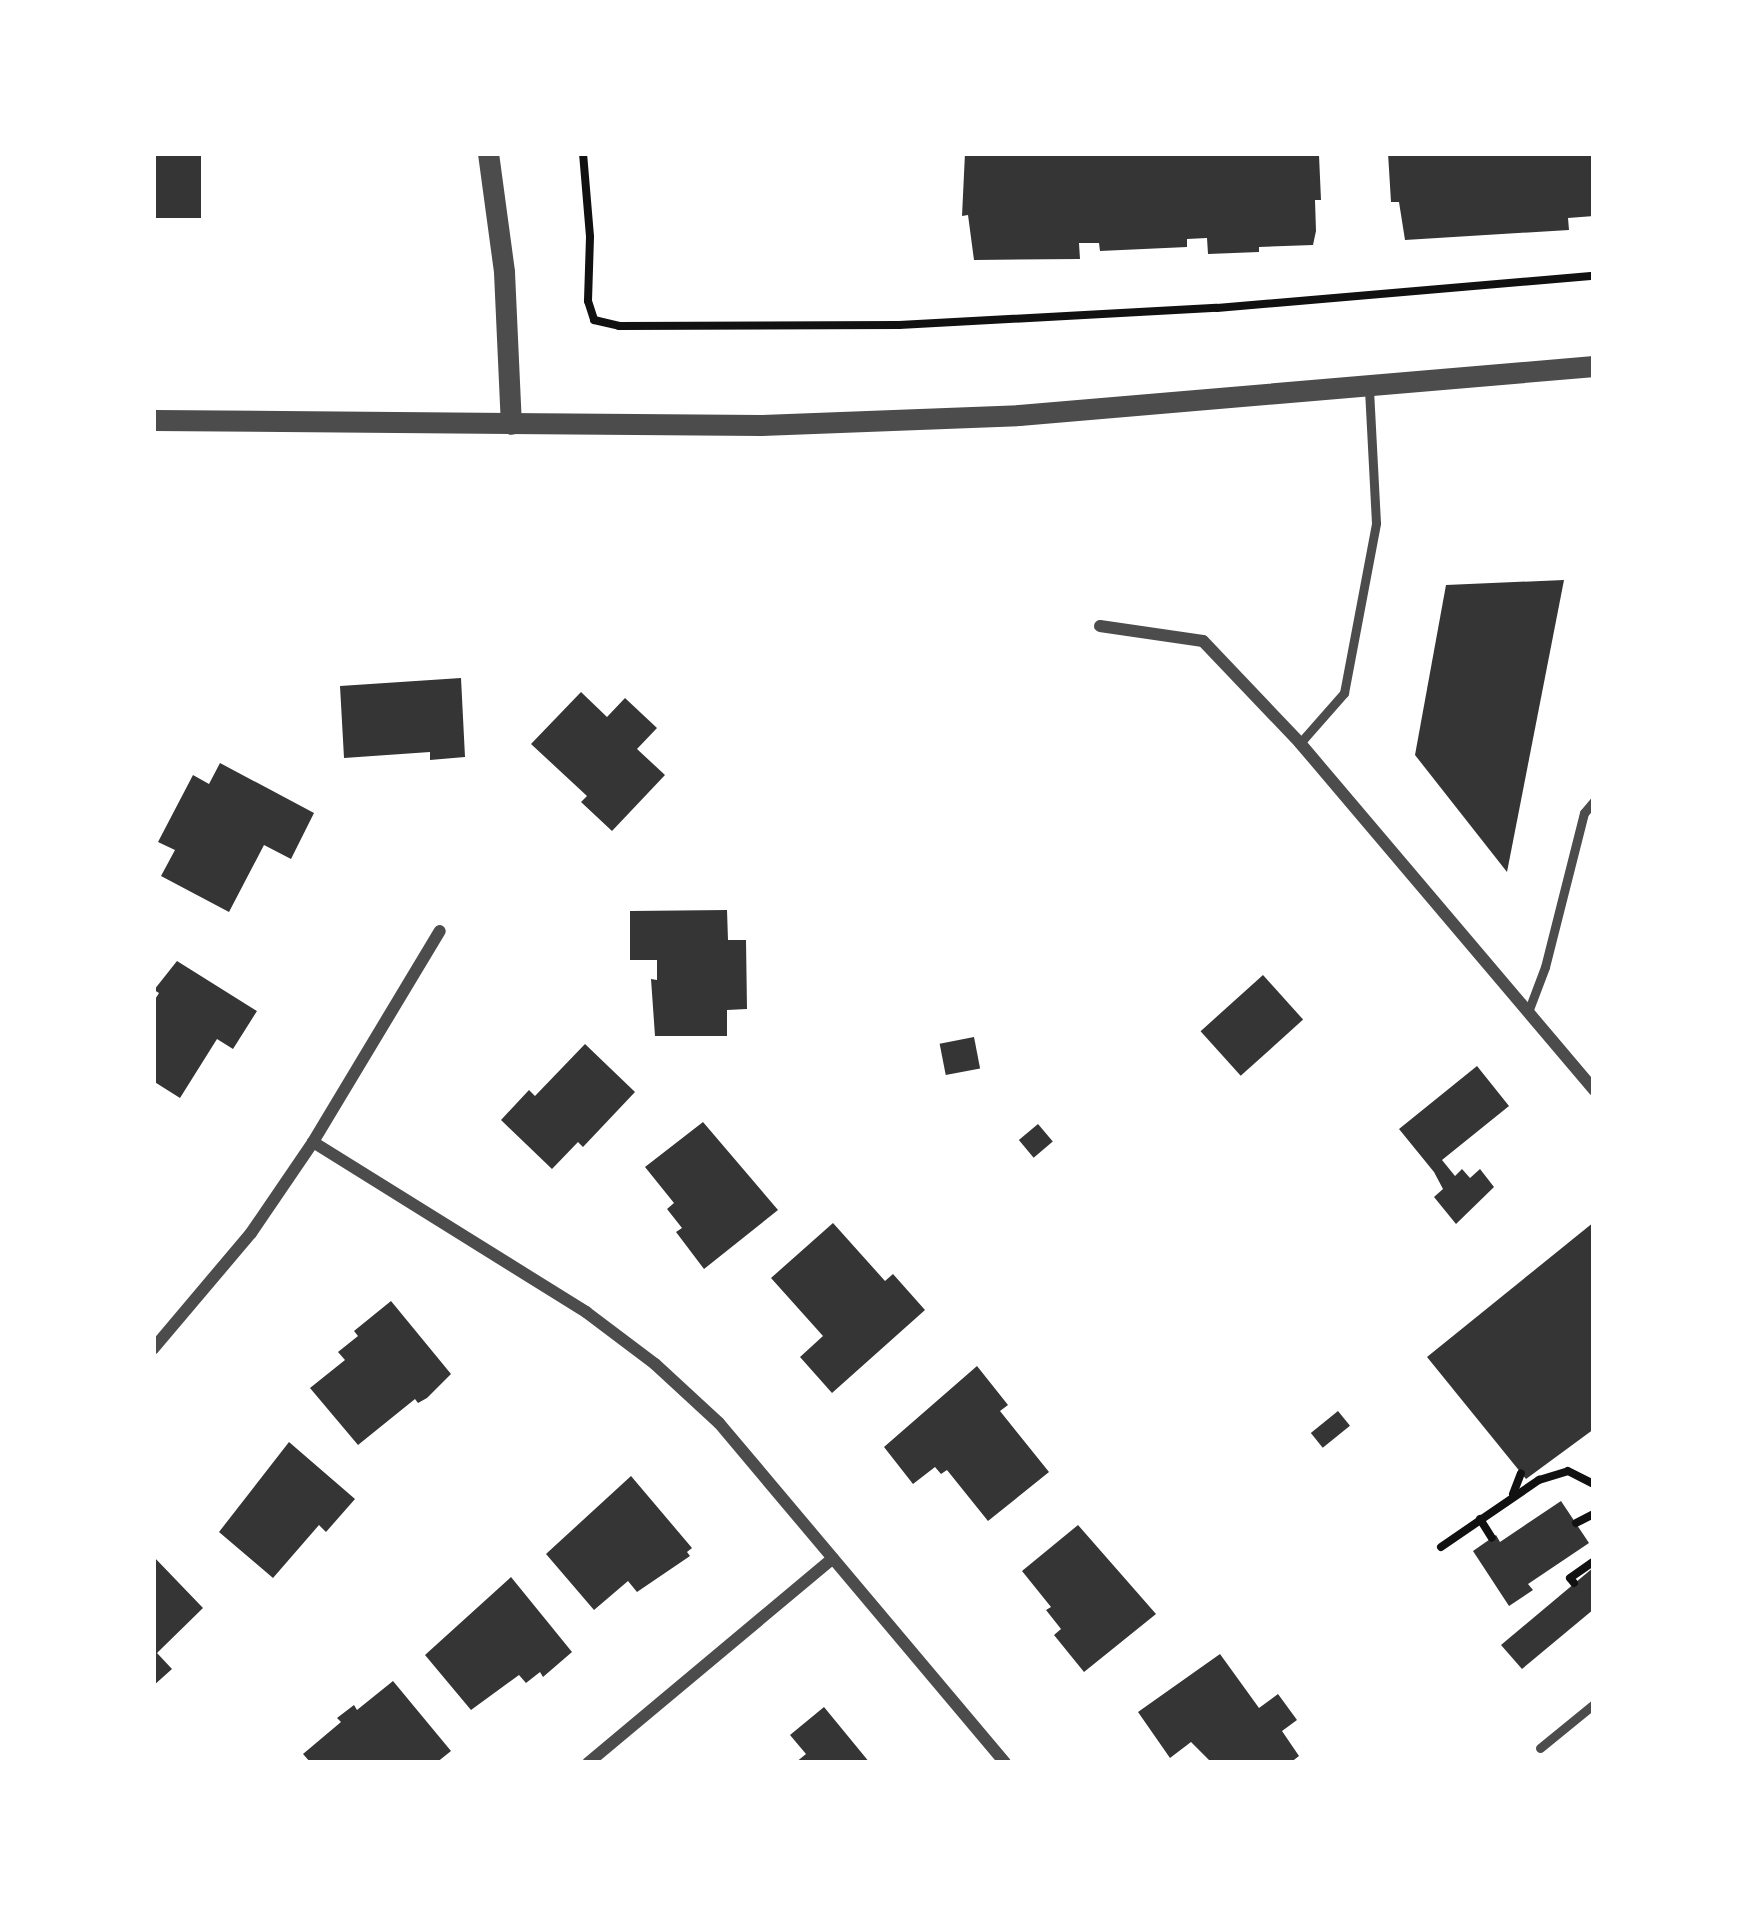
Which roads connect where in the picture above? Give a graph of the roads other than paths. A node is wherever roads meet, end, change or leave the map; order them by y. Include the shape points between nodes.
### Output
1 (488, 153) edge
2 (1594, 366) edge
3 (1369, 388) junction
4 (153, 420) edge
5 (512, 424) junction
6 (1100, 626) dead end
7 (1300, 743) junction
8 (1594, 802) edge
9 (440, 931) dead end
10 (1528, 1012) junction
11 (1594, 1090) edge
12 (314, 1142) junction
13 (153, 1349) edge
14 (833, 1558) junction
15 (1594, 1704) edge
16 (1540, 1748) dead end
17 (588, 1763) edge
18 (1005, 1763) edge

1 - 5 street
2 - 3 street
3 - 5 street via 1019,415
3 - 7 lane via 1376,523 1344,693
4 - 5 street
6 - 7 street via 1203,641
7 - 10 street
8 - 10 lane via 1584,813
9 - 12 street
10 - 11 street
12 - 13 street via 251,1233
12 - 14 street via 656,1364
14 - 17 street
14 - 18 street
15 - 16 lane

